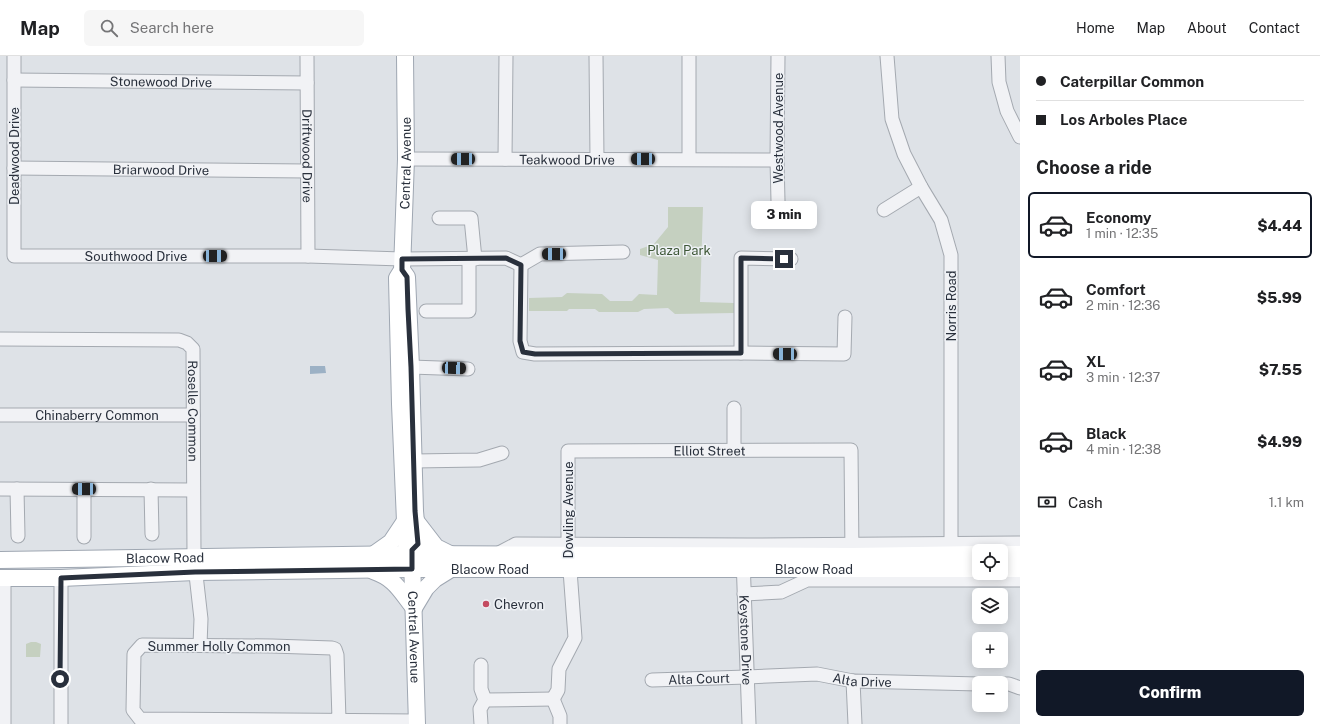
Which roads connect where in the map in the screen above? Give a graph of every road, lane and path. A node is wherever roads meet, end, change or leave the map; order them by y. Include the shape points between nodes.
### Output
1 (14, 56) edge
2 (307, 56) edge
3 (405, 56) edge
4 (506, 56) edge
5 (596, 56) edge
6 (689, 56) edge
7 (778, 56) edge
8 (887, 56) edge
9 (998, 56) edge
10 (14, 80) junction
11 (307, 83) junction
12 (1020, 137) edge
13 (406, 159) junction
14 (505, 159) junction
15 (596, 159) junction
16 (689, 159) junction
17 (777, 160) junction
18 (14, 168) junction
19 (307, 171) junction
20 (921, 187) junction
21 (778, 201) dead end
22 (884, 210) dead end
23 (439, 218) dead end
24 (623, 252) dead end
25 (14, 256) joint
26 (308, 256) junction
27 (472, 259) junction
28 (791, 259) dead end
29 (402, 264) junction
30 (521, 265) junction
31 (426, 311) dead end
32 (845, 317) dead end
33 (0, 339) edge
34 (741, 353) junction
35 (411, 367) junction
36 (468, 369) dead end
37 (734, 408) dead end
38 (0, 415) edge
39 (193, 415) junction
40 (734, 450) junction
41 (568, 451) joint
42 (502, 453) dead end
43 (414, 461) junction
44 (0, 489) edge
45 (17, 489) junction
46 (84, 489) junction
47 (151, 489) junction
48 (193, 490) junction
49 (410, 521) junction
50 (152, 534) dead end
51 (18, 536) dead end
52 (84, 537) dead end
53 (1020, 543) edge
54 (852, 550) junction
55 (374, 554) junction
56 (972, 554) edge
57 (1008, 554) edge
58 (1020, 554) edge
59 (951, 555) junction
60 (568, 556) junction
61 (412, 557) junction
62 (56, 559) junction
63 (0, 560) edge
64 (450, 561) junction
65 (743, 562) junction
66 (194, 565) junction
67 (972, 566) edge
68 (1008, 569) edge
69 (1020, 569) edge
70 (368, 570) junction
71 (2, 578) edge
72 (61, 578) junction
73 (1020, 580) edge
74 (744, 594) junction
75 (414, 608) junction
76 (200, 645) junction
77 (481, 665) dead end
78 (747, 677) junction
79 (652, 680) dead end
80 (853, 681) junction
81 (972, 684) edge
82 (1008, 684) edge
83 (1020, 688) edge
84 (553, 699) junction
85 (485, 700) junction
86 (339, 720) junction
87 (417, 722) edge
88 (4, 724) edge
89 (60, 724) edge
90 (481, 724) edge
91 (560, 724) edge
92 (749, 724) edge
93 (855, 724) edge

1 - 10 street, Deadwood Drive
2 - 11 street, Driftwood Drive
3 - 13 main road, Central Avenue
4 - 14 street
5 - 15 street
6 - 16 street
7 - 17 street, Westwood Avenue
8 - 20 street, Norris Road via 892,119 904,154
9 - 12 street via 999,82 1003,97
10 - 11 street, Stonewood Drive
10 - 18 street, Deadwood Drive
11 - 19 street, Driftwood Drive
13 - 14 street, Teakwood Drive
13 - 29 main road, Central Avenue
14 - 15 street, Teakwood Drive
15 - 16 street, Teakwood Drive
16 - 17 street, Teakwood Drive
17 - 21 street, Westwood Avenue
18 - 19 street, Briarwood Drive
18 - 25 street, Deadwood Drive
19 - 26 street, Driftwood Drive
20 - 22 street
20 - 59 street, Norris Road via 941,220 951,255
23 - 27 street via 471,218
24 - 30 street via 540,254
25 - 26 street, Southwood Drive
26 - 29 street, Southwood Drive
27 - 29 street, Southwood Drive
27 - 30 street, Southwood Drive via 506,258
27 - 31 street via 469,311
28 - 34 street via 741,258
29 - 35 main road, Central Avenue via 407,277
29 - 49 main road, Central Avenue via 396,278 400,404
30 - 34 street via 520,341 523,352
32 - 34 street via 844,354
33 - 39 street, Roselle Common via 179,340 187,343 193,349
35 - 36 street
35 - 43 main road, Central Avenue
37 - 40 street
38 - 39 street, Chinaberry Common
39 - 48 street, Roselle Common
40 - 41 street, Elliot Street
40 - 54 street, Elliot Street via 851,450
41 - 60 street, Dowling Avenue
42 - 43 street via 479,460
43 - 49 main road, Central Avenue
44 - 45 street
45 - 46 street
45 - 51 street
46 - 47 street
46 - 52 street
47 - 48 street
47 - 50 street
48 - 66 street, Roselle Common
49 - 55 main road via 387,546
49 - 61 main road, Central Avenue via 418,544
49 - 64 main road
53 - 59 street, Blacow Road
54 - 59 main road, Blacow Road
54 - 60 street, Blacow Road
54 - 65 main road, Blacow Road
55 - 61 main road, Blacow Road
55 - 66 main road, Blacow Road
56 - 59 main road, Blacow Road
57 - 58 main road
59 - 65 main road, Blacow Road
59 - 67 main road, Blacow Road
60 - 64 main road, Blacow Road
60 - 64 main road, Blacow Road via 499,554
60 - 65 main road, Blacow Road
60 - 84 street, Dowling Avenue via 575,638 559,668 558,690
61 - 64 main road, Blacow Road
61 - 70 main road, Blacow Road
61 - 75 main road, Central Avenue
62 - 63 main road, Blacow Road
62 - 66 main road, Blacow Road
62 - 71 main road via 16,568
64 - 75 main road via 426,588
65 - 74 street, Keystone Drive
66 - 70 main road, Blacow Road
66 - 72 main road, Blacow Road
66 - 76 street, Roselle Common via 201,619
68 - 69 main road
70 - 75 main road via 393,581
71 - 72 main road, Blacow Road
71 - 88 street
72 - 89 street
73 - 74 street, Blacow Road via 807,580 781,592
74 - 78 street, Keystone Drive
75 - 87 main road, Central Avenue
76 - 86 street, Summer Holly Common via 313,646 335,649
76 - 86 street, Summer Holly Common via 142,645 134,654 133,710 140,719
77 - 85 street
78 - 79 street, Alta Court
78 - 80 street, Alta Drive via 817,674
78 - 92 street, Keystone Drive
80 - 81 street, Alta Drive
80 - 93 street
82 - 83 street
84 - 85 street
84 - 91 street via 560,716
85 - 90 street via 480,709
86 - 87 street, Summer Holly Common

